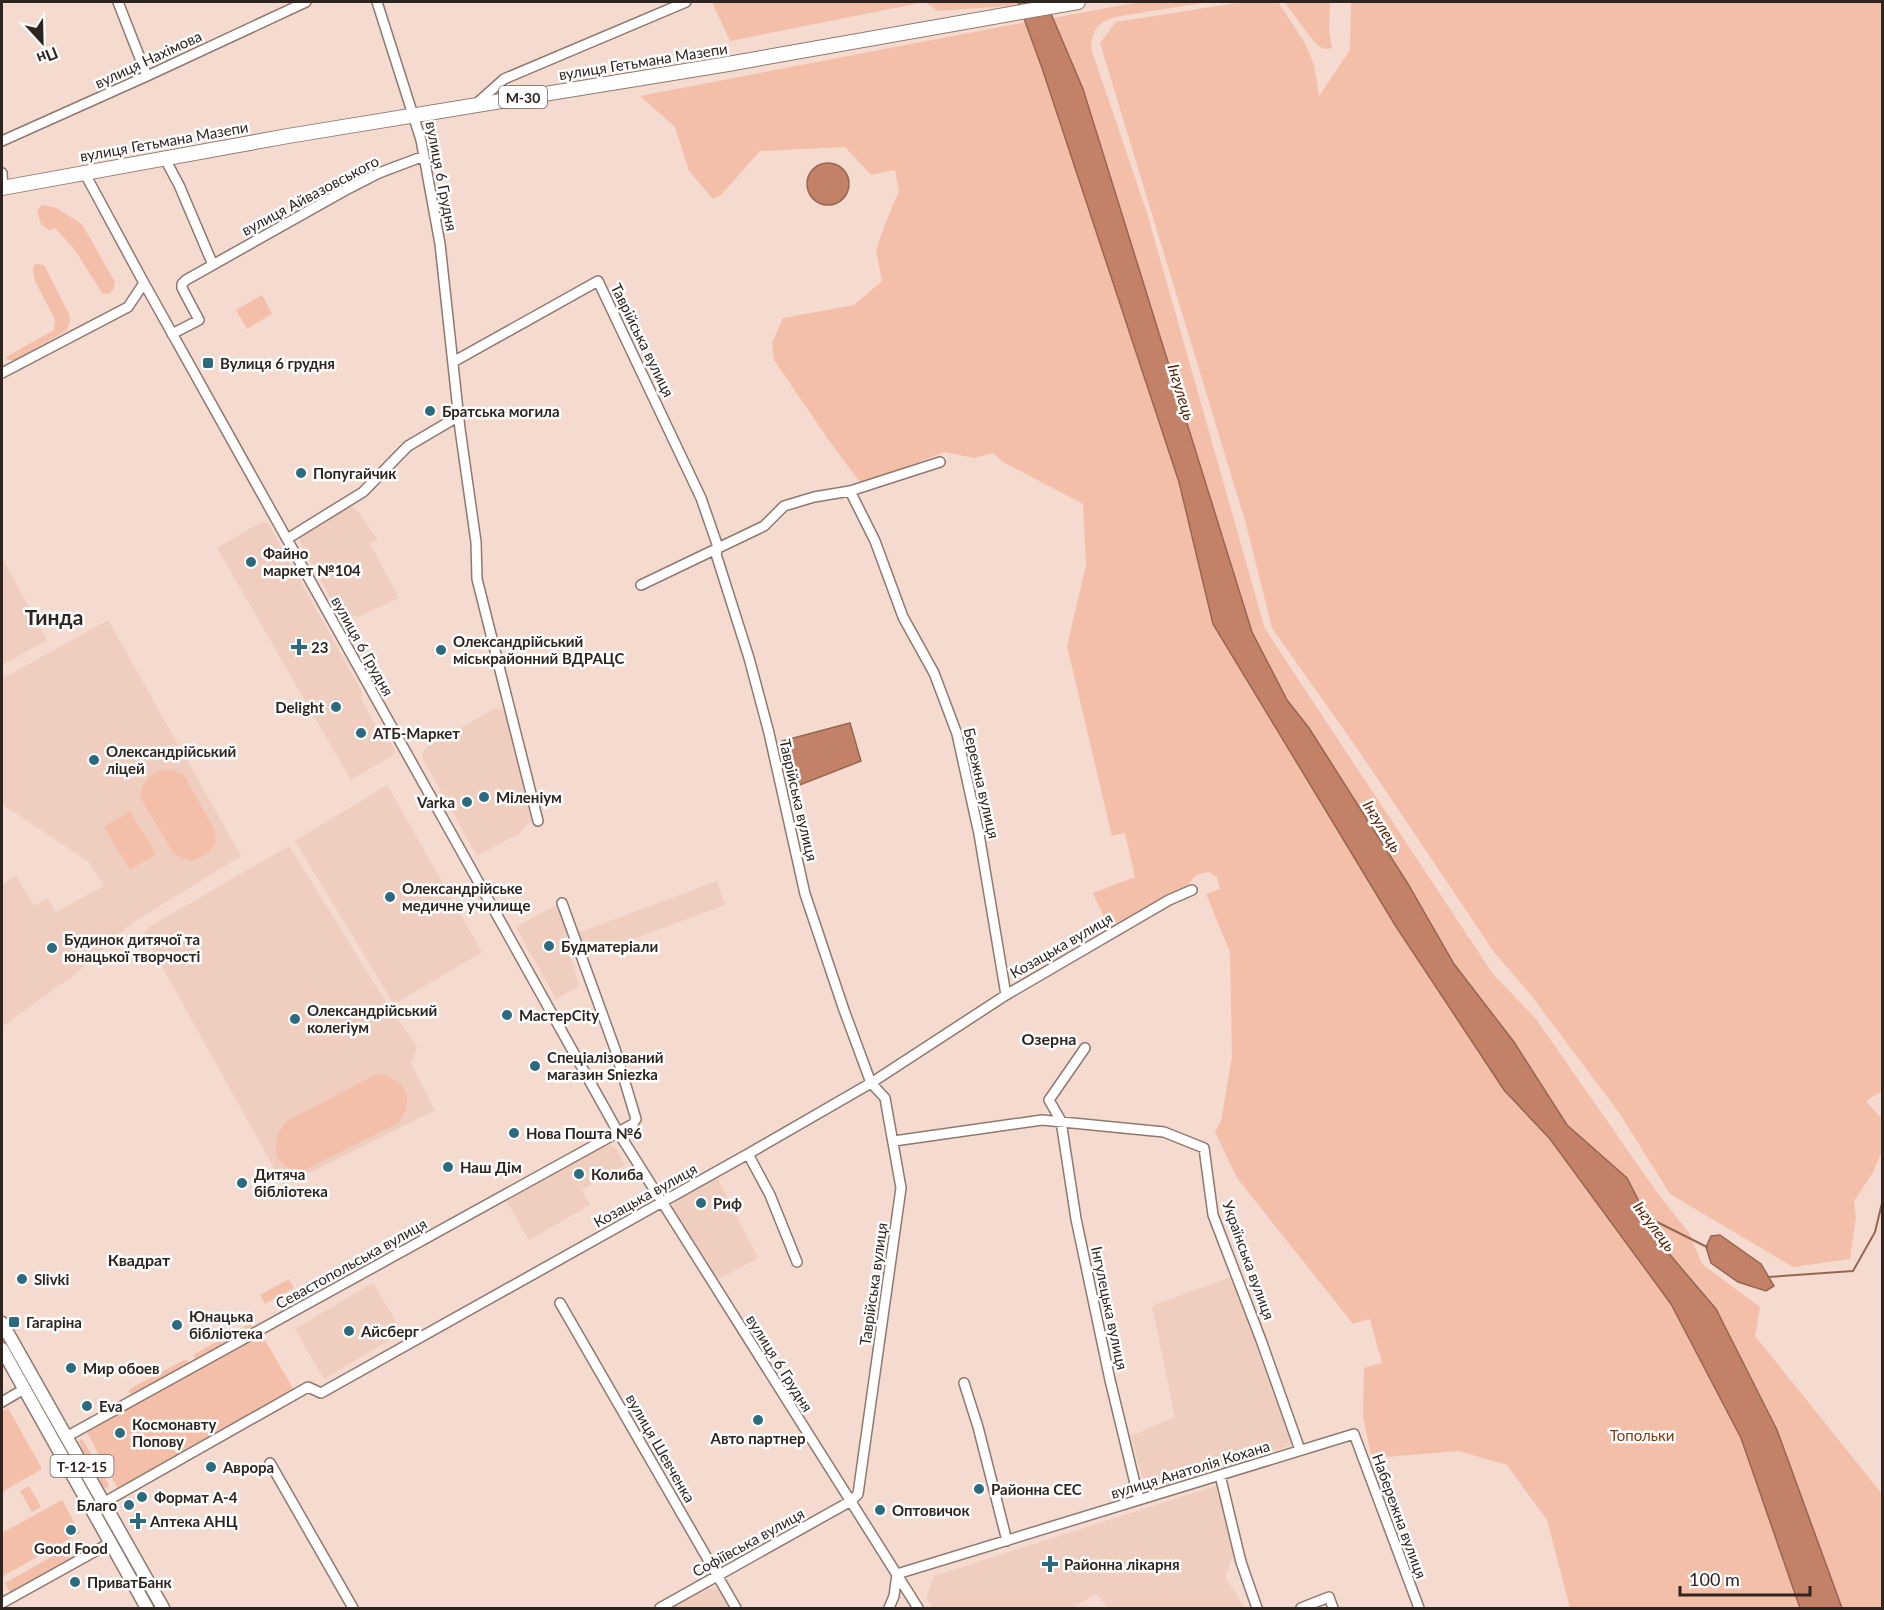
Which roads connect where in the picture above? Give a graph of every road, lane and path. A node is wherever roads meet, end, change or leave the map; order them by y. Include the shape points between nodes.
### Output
1 (118, 2) edge
2 (306, 2) edge
3 (377, 2) edge
4 (686, 2) edge
5 (1078, 2) edge
6 (147, 76) junction
7 (476, 104) junction
8 (414, 115) junction
9 (2, 141) edge
10 (424, 156) junction
11 (164, 158) junction
12 (84, 172) junction
13 (2, 173) edge
14 (2, 188) edge
15 (213, 265) junction
16 (144, 283) junction
17 (172, 334) junction
18 (453, 362) junction
19 (2, 374) edge
20 (459, 416) junction
21 (940, 462) dead end
22 (850, 491) junction
23 (287, 539) junction
24 (718, 547) junction
25 (641, 585) dead end
26 (537, 821) dead end
27 (1192, 890) dead end
28 (562, 903) dead end
29 (1006, 995) junction
30 (1085, 1048) dead end
31 (871, 1083) junction
32 (1060, 1121) junction
33 (618, 1132) junction
34 (894, 1141) junction
35 (748, 1154) junction
36 (661, 1203) junction
37 (797, 1262) dead end
38 (560, 1303) dead end
39 (2, 1323) edge
40 (2, 1349) edge
41 (21, 1370) junction
42 (964, 1383) dead end
43 (24, 1389) junction
44 (2, 1402) edge
45 (53, 1414) junction
46 (42, 1420) junction
47 (1354, 1434) joint
48 (66, 1437) junction
49 (1300, 1450) junction
50 (270, 1463) dead end
51 (1220, 1475) junction
52 (1139, 1500) junction
53 (851, 1502) junction
54 (103, 1503) junction
55 (91, 1510) junction
56 (1007, 1541) junction
57 (110, 1543) junction
58 (897, 1574) junction
59 (717, 1577) junction
60 (2, 1603) edge
61 (147, 1608) edge
62 (163, 1608) edge
63 (353, 1608) edge
64 (660, 1608) edge
65 (736, 1608) edge
66 (889, 1608) edge
67 (918, 1608) edge
68 (1257, 1608) edge
69 (1301, 1608) edge
70 (1333, 1608) edge
71 (1419, 1608) edge

1 - 6 street
2 - 6 street, вулиця Нахімова
3 - 8 street, вулиця 6 Грудня
4 - 7 street via 504,79
5 - 7 highway, вулиця Гетьмана Мазепи / М-30
6 - 9 street, вулиця Нахімова
7 - 8 highway, вулиця Гетьмана Мазепи / М-30
8 - 10 street, вулиця 6 Грудня
8 - 11 highway, вулиця Гетьмана Мазепи / М-30
10 - 15 street, вулиця Айвазовського via 344,191
10 - 18 street, вулиця 6 Грудня via 440,244
11 - 12 highway, вулиця Гетьмана Мазепи / М-30
11 - 15 street
12 - 14 highway, вулиця Гетьмана Мазепи / М-30
12 - 16 street, вулиця 6 Грудня
13 - 14 street
15 - 17 street, вулиця Айвазовського via 182,284 199,320
16 - 17 street, вулиця 6 Грудня
16 - 19 street via 128,307
17 - 23 street, вулиця 6 Грудня
18 - 20 street, вулиця 6 Грудня
18 - 24 street, Таврійська вулиця via 598,281 701,498
20 - 23 street via 408,446 363,492
20 - 26 street, вулиця 6 Грудня via 476,542 477,579
21 - 22 street
22 - 24 street via 784,506 764,525
22 - 29 street, Бережна вулиця via 875,541 903,617 934,673 957,734 979,834
23 - 33 street, вулиця 6 Грудня
24 - 25 street
24 - 31 street, Таврійська вулиця via 716,554 769,733 805,894
27 - 29 street, Козацька вулиця
28 - 33 street via 636,1119
29 - 31 street, Козацька вулиця
30 - 32 street via 1049,1100
31 - 34 street, Таврійська вулиця via 885,1098
31 - 35 street, Козацька вулиця
32 - 34 street, Українська вулиця via 1042,1120
32 - 49 street, Українська вулиця via 1164,1132 1204,1148 1213,1215
32 - 52 street, Інгулецька вулиця via 1076,1219
33 - 36 street, вулиця 6 Грудня
33 - 48 street, Севастопольська вулиця
34 - 53 street, Таврійська вулиця via 902,1188 858,1494
35 - 36 street, Козацька вулиця
35 - 37 street via 770,1195
36 - 53 street, вулиця 6 Грудня
36 - 54 street, Козацька вулиця via 321,1393 308,1388
38 - 59 street, вулиця Шевченка
39 - 41 main road, Т-12-15
40 - 41 main road, Т-12-15
41 - 43 main road, Т-12-15
41 - 45 main road, Т-12-15
42 - 56 street
43 - 44 street
43 - 46 main road, Т-12-15
45 - 46 main road
45 - 48 main road, Т-12-15
46 - 55 main road, Т-12-15
47 - 49 street, вулиця Анатолія Кохана
47 - 71 street, Набережна вулиця
48 - 54 main road, Т-12-15
49 - 51 street, вулиця Анатолія Кохана
50 - 63 street
51 - 52 street, вулиця Анатолія Кохана
51 - 68 street via 1241,1562
52 - 56 street, вулиця Анатолія Кохана
53 - 58 street, вулиця 6 Грудня
53 - 59 street, Софіївська вулиця
54 - 55 main road
54 - 62 main road, Т-12-15
55 - 57 main road, Т-12-15
56 - 58 street, вулиця Анатолія Кохана
57 - 60 street
57 - 61 main road, Т-12-15
58 - 66 street
58 - 67 street, вулиця 6 Грудня
59 - 64 street, Софіївська вулиця
59 - 65 street, вулиця Шевченка
69 - 70 street via 1329,1597

